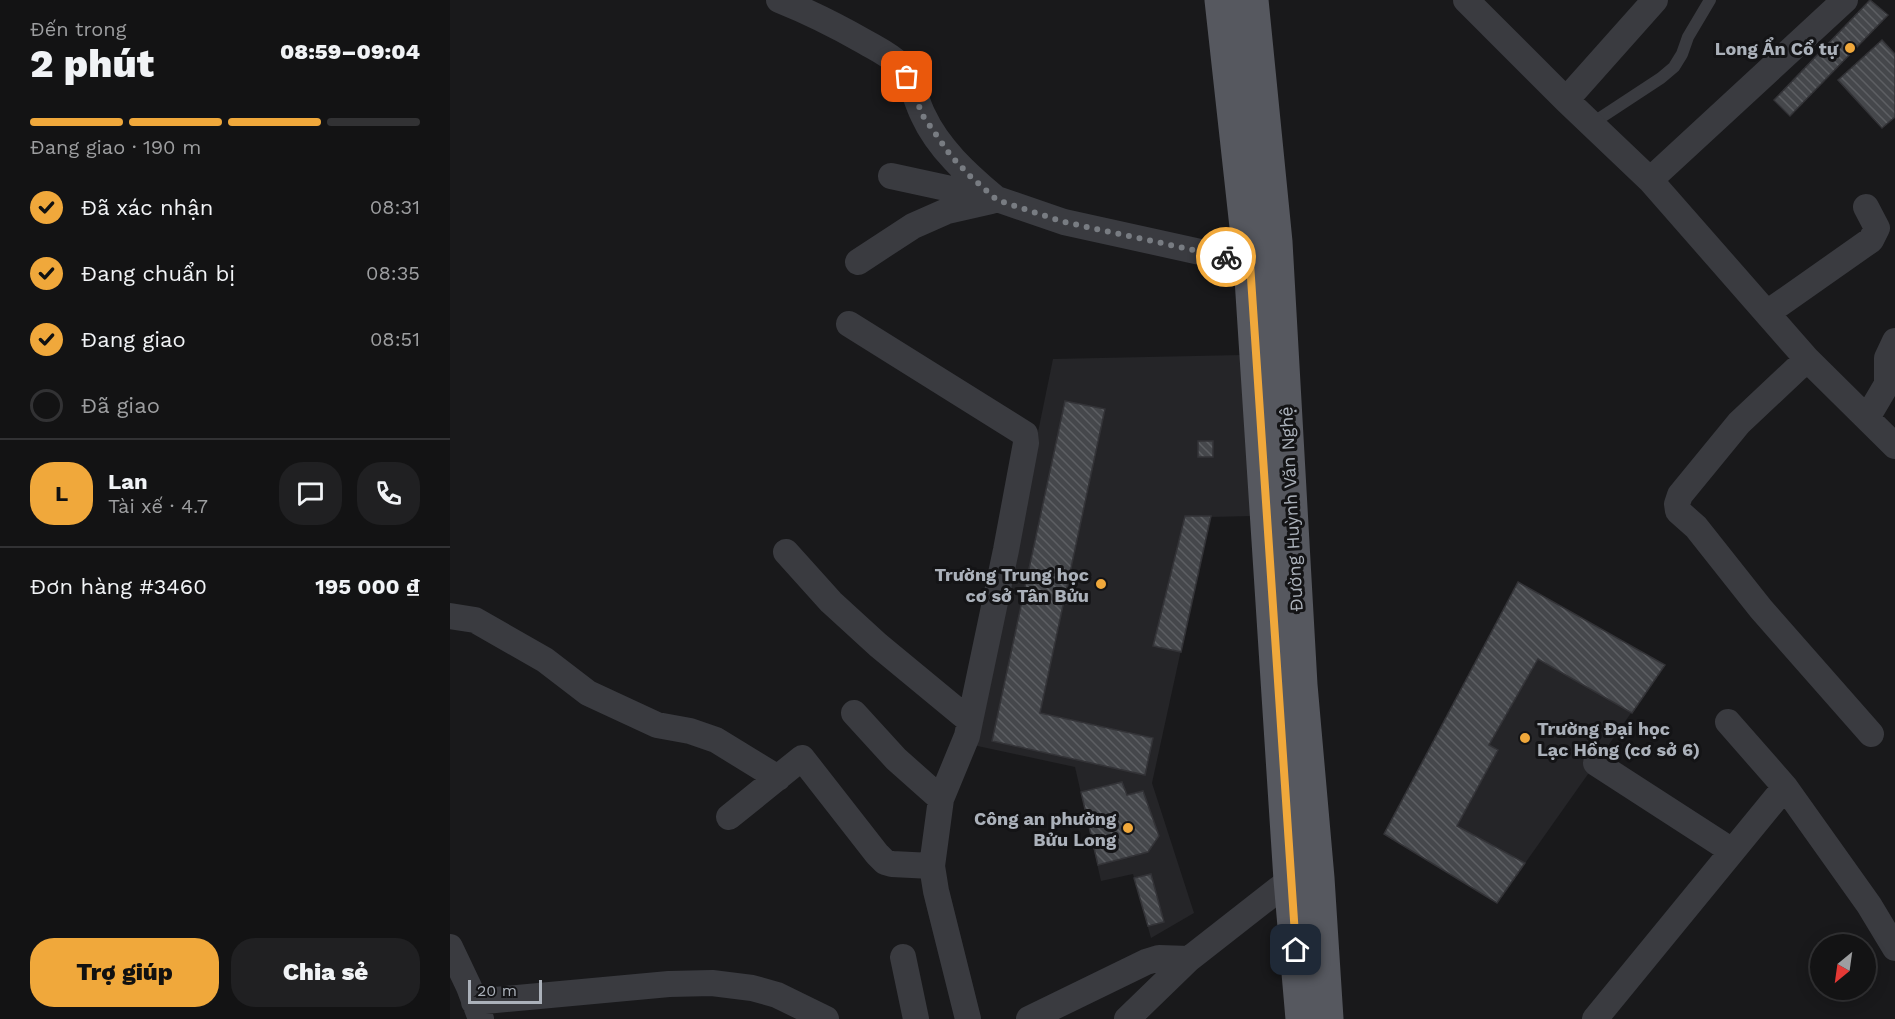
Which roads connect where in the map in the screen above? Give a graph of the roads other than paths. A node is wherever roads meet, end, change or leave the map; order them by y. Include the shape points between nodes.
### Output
1 (779, 0) edge
2 (1221, 0) edge
3 (1252, 0) edge
4 (1466, 0) edge
5 (1655, 0) edge
6 (1710, 0) edge
7 (1845, 0) edge
8 (1566, 100) junction
9 (1591, 124) junction
10 (891, 176) dead end
11 (1650, 180) junction
12 (997, 200) junction
13 (1866, 207) dead end
14 (858, 262) dead end
15 (1250, 263) junction
16 (1767, 313) junction
17 (849, 324) dead end
18 (1895, 341) edge
19 (1807, 359) junction
20 (1867, 418) junction
21 (1895, 447) edge
22 (786, 552) dead end
23 (450, 616) edge
24 (854, 713) dead end
25 (970, 721) junction
26 (1728, 722) dead end
27 (1871, 734) dead end
28 (1596, 763) dead end
29 (778, 778) junction
30 (1785, 787) junction
31 (941, 799) junction
32 (729, 817) dead end
33 (1732, 851) junction
34 (932, 867) junction
35 (1304, 879) junction
36 (450, 947) edge
37 (1895, 948) edge
38 (903, 957) dead end
39 (1189, 959) junction
40 (478, 1011) edge
41 (826, 1019) edge
42 (915, 1019) edge
43 (968, 1019) edge
44 (1029, 1019) edge
45 (1127, 1019) edge
46 (1302, 1019) edge
47 (1327, 1019) edge
48 (1595, 1019) edge

1 - 12 street via 823,18 900,65 933,131 951,156
2 - 15 main road, Đường Huỳnh Văn Nghệ
3 - 35 main road, Đường Huỳnh Văn Nghệ via 1276,242 1301,685
4 - 8 street
5 - 8 street
6 - 9 lane via 1674,67
7 - 11 street
8 - 9 street
9 - 11 street
10 - 12 street
11 - 16 street
12 - 14 street via 947,211 921,222
12 - 15 street via 1064,222
13 - 16 street via 1877,228 1871,240
15 - 35 main road, Đường Huỳnh Văn Nghệ
16 - 19 street
17 - 25 street via 1025,434 1006,550
18 - 20 street via 1887,358 1887,384
19 - 20 street
19 - 27 street via 1739,423 1680,495 1678,511 1696,527 1761,609
20 - 21 street
22 - 25 street via 831,602
23 - 29 street via 475,620 545,660 588,693 657,725 716,740
24 - 31 street via 896,759
25 - 31 street
26 - 30 street
28 - 33 street
29 - 32 street
29 - 34 street via 802,758 885,862
30 - 33 street
30 - 37 street via 1869,904
31 - 34 street
33 - 48 street
34 - 43 street
35 - 39 street
35 - 46 main road, Đường Huỳnh Văn Nghệ
35 - 47 main road, Đường Huỳnh Văn Nghệ
36 - 40 street
38 - 42 street
39 - 44 street via 1159,958 1146,962
39 - 45 street
40 - 41 street via 669,984 712,983 777,995

